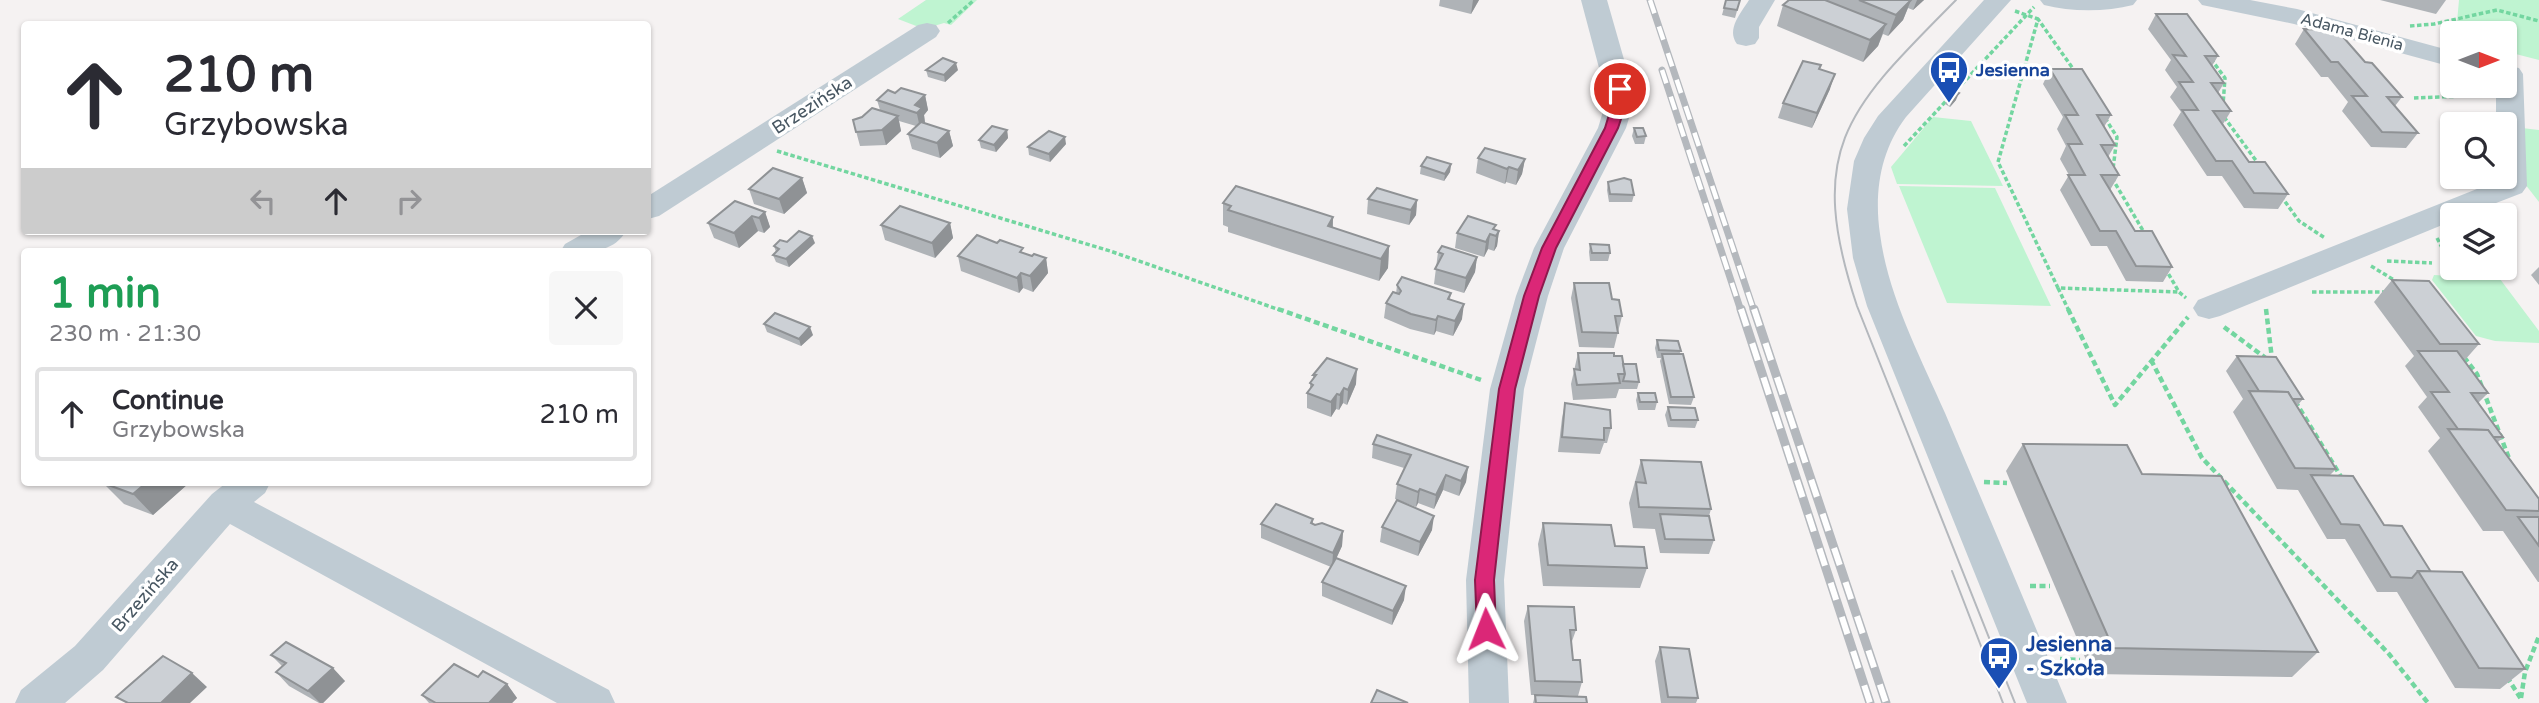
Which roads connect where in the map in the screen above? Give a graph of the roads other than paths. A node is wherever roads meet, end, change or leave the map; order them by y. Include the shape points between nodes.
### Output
1 (1594, 0) edge
2 (1762, 0) edge
3 (1998, 0) edge
4 (2053, 0) edge
5 (2124, 0) edge
6 (2211, 0) edge
7 (2337, 0) edge
8 (2323, 24) junction
9 (926, 32) road end
10 (1746, 38) dead end
11 (2440, 56) edge
12 (2517, 76) edge
13 (2539, 82) edge
14 (2508, 98) edge
15 (651, 207) edge
16 (604, 235) edge
17 (583, 248) edge
18 (2206, 313) road end
19 (239, 493) edge
20 (35, 703) edge
21 (595, 703) edge
22 (1489, 703) edge
23 (2048, 703) edge

1 - 22 street via 1621,98 1612,128 1549,248 1507,389 1485,580
2 - 10 street via 1746,27
3 - 23 street via 1904,102 1878,138 1865,180 1862,226 1883,306
4 - 5 street
6 - 8 street, Adama Bienia
7 - 8 street
8 - 11 street, Adama Bienia
9 - 15 street, Brzezińska
12 - 13 street
14 - 18 street via 2512,186 2359,256
16 - 17 street
19 - 20 street, Brzezińska via 89,659
19 - 21 street

